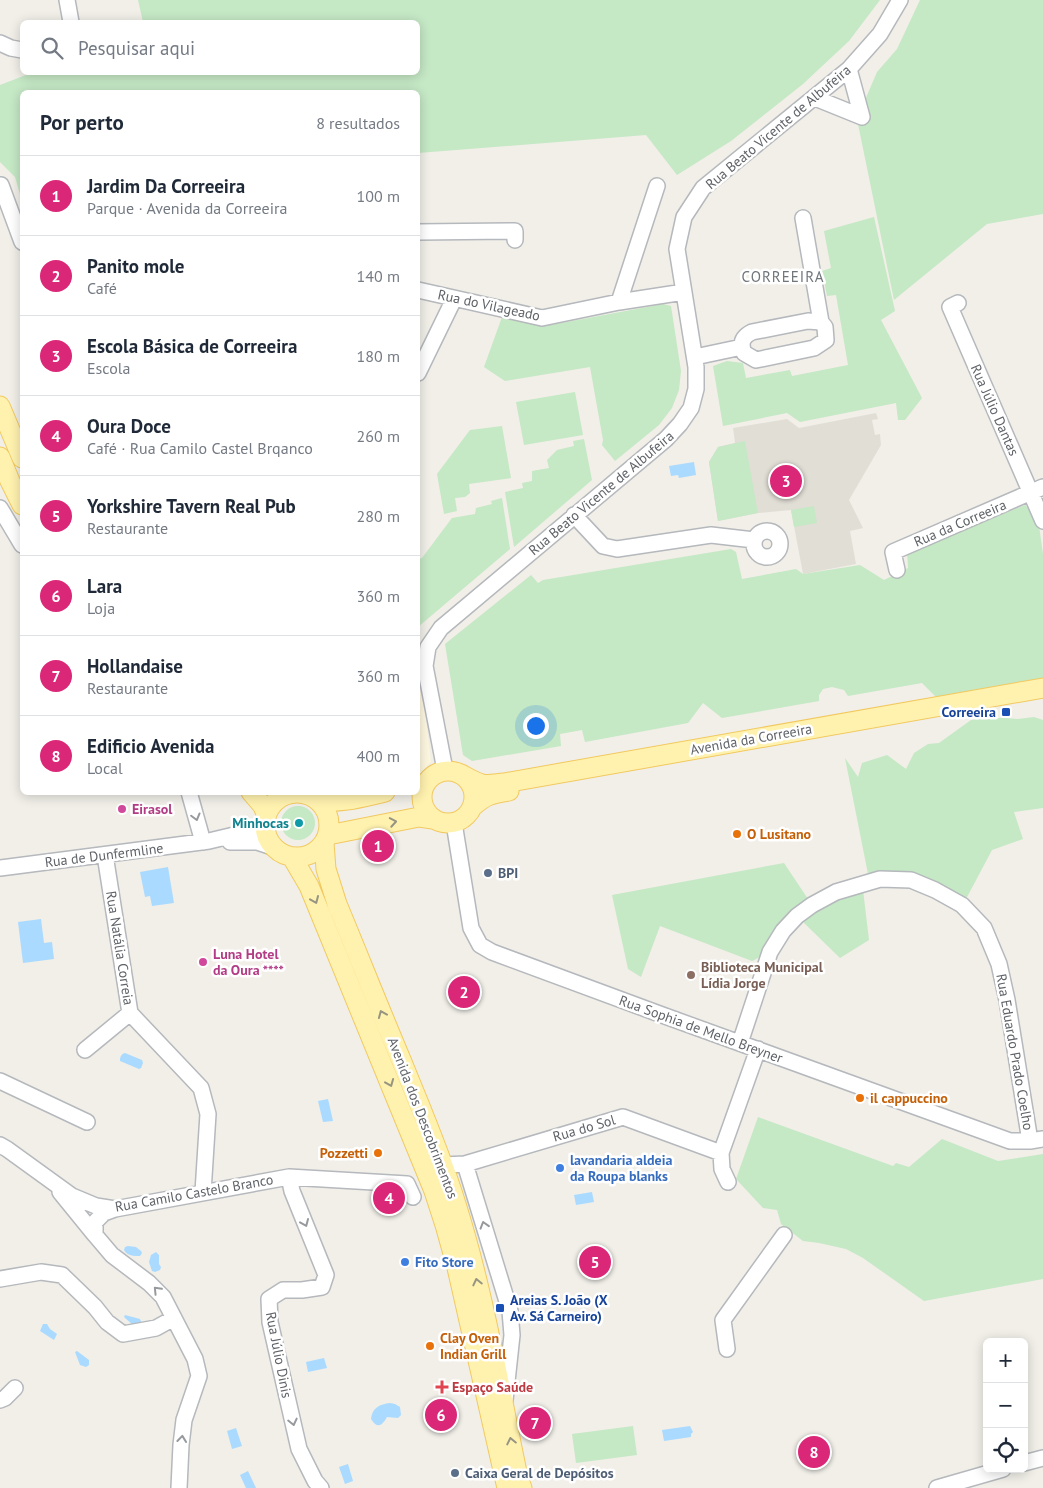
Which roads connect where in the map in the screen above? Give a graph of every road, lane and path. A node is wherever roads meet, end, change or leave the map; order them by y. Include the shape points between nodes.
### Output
1 (67, 0) edge
2 (900, 0) edge
3 (71, 20) edge
4 (0, 43) edge
5 (20, 50) edge
6 (849, 69) junction
7 (814, 98) junction
8 (1, 185) edge
9 (657, 186) dead end
10 (802, 218) dead end
11 (420, 232) edge
12 (20, 237) edge
13 (515, 240) dead end
14 (420, 290) edge
15 (684, 292) junction
16 (454, 299) junction
17 (619, 302) junction
18 (958, 303) dead end
19 (821, 322) junction
20 (742, 347) junction
21 (695, 357) junction
22 (420, 369) edge
23 (0, 406) edge
24 (20, 453) edge
25 (0, 457) edge
26 (1037, 490) edge
27 (20, 501) edge
28 (0, 508) edge
29 (574, 516) junction
30 (1043, 521) edge
31 (754, 540) dead end
32 (20, 542) edge
33 (897, 570) dead end
34 (423, 645) edge
35 (1043, 688) edge
36 (1043, 696) edge
37 (453, 772) junction
38 (422, 782) edge
39 (190, 795) edge
40 (253, 795) edge
41 (304, 795) edge
42 (371, 795) edge
43 (472, 807) junction
44 (265, 818) junction
45 (433, 819) junction
46 (454, 823) junction
47 (326, 839) junction
48 (206, 842) junction
49 (272, 847) junction
50 (105, 855) junction
51 (292, 858) junction
52 (0, 868) edge
53 (130, 1013) junction
54 (740, 1043) junction
55 (758, 1049) junction
56 (86, 1050) dead end
57 (0, 1081) edge
58 (86, 1122) dead end
59 (1036, 1140) edge
60 (0, 1145) edge
61 (721, 1153) junction
62 (465, 1164) junction
63 (444, 1165) junction
64 (289, 1177) junction
65 (52, 1182) junction
66 (728, 1182) dead end
67 (203, 1192) junction
68 (413, 1197) dead end
69 (115, 1209) junction
70 (95, 1235) junction
71 (784, 1235) dead end
72 (0, 1279) edge
73 (174, 1318) junction
74 (726, 1349) dead end
75 (15, 1388) dead end
76 (0, 1400) edge
77 (504, 1409) junction
78 (1043, 1458) edge
79 (1028, 1462) edge
80 (989, 1473) edge
81 (179, 1488) edge
82 (321, 1488) edge
83 (507, 1488) edge
84 (522, 1488) edge
85 (937, 1488) edge

1 - 3 street
2 - 6 street, Rua Beato Vicente de Albufeira via 880,34
4 - 5 street
6 - 7 street, Rua Beato Vicente de Albufeira
6 - 7 street via 862,117
7 - 15 street, Rua Beato Vicente de Albufeira via 704,188 684,216 677,249
8 - 12 street
9 - 17 street
10 - 19 street
11 - 13 street via 515,231
14 - 16 street, Rua do Vilageado
15 - 17 street, Rua do Vilageado
15 - 21 street, Rua Beato Vicente de Albufeira
16 - 17 street, Rua do Vilageado via 542,318
16 - 22 street
18 - 26 street, Rua Júlio Dantas via 950,307
19 - 20 street via 752,332 746,335
19 - 20 street via 825,327 826,340 814,348 756,360 744,353
20 - 21 street
21 - 29 street, Rua Beato Vicente de Albufeira via 696,389 691,408 680,424
23 - 24 main road
25 - 27 main road
26 - 30 street, Rua Júlio Dantas
26 - 33 street, Rua da Correeira via 893,552
28 - 32 street
29 - 31 street via 603,546 616,549 712,535
29 - 34 street, Rua Beato Vicente de Albufeira
34 - 37 street, Rua Beato Vicente de Albufeira via 425,666
35 - 37 main road, Avenida da Correeira via 504,783 480,784
36 - 43 main road, Avenida da Correeira via 491,794
37 - 38 main road via 433,775
37 - 43 main road via 469,781 473,790
38 - 45 main road via 422,804
39 -> 48 street
40 - 44 main road via 262,806
41 - 42 main road via 337,802
41 - 44 main road via 284,795 270,806
41 - 47 main road via 324,807 329,826
43 - 46 main road via 465,817
44 - 48 street, Rua de Dunfermline via 255,830
44 - 49 main road via 264,830
45 - 46 main road
47 -> 45 main road via 420,817
46 - 54 street, Rua Sophia de Mello Breyner via 471,928 480,945
47 - 51 main road via 310,855
63 -> 47 main road, Avenida dos Descobrimentos via 338,904 326,869
48 - 49 street, Rua de Dunfermline via 257,842
48 - 50 street, Rua de Dunfermline
49 - 51 main road
50 - 52 street, Rua de Dunfermline
50 - 53 street, Rua Natália Correia
51 -> 83 main road, Avenida dos Descobrimentos via 316,903 434,1191 457,1268
53 - 56 street
53 - 67 street, Rua Natália Correia via 200,1088 208,1114
54 - 55 street, Rua Sophia de Mello Breyner
54 - 59 street, Rua Eduardo Prado Coelho via 770,952 797,916 836,892 880,879 910,880 962,905 984,928 1000,964
55 - 59 street, Rua Sophia de Mello Breyner via 1010,1141
55 - 61 street
57 - 58 street
60 - 65 street, Rua Camilo Castelo Branco
61 - 62 street, Rua do Sol via 622,1117
61 - 66 street via 722,1169
62 - 63 street, Rua do Sol
77 -> 62 street via 512,1335 510,1311
77 -> 63 main road, Avenida dos Descobrimentos via 469,1248
64 - 67 street, Rua Camilo Castelo Branco
64 - 68 street, Rua Camilo Castelo Branco via 407,1184
64 -> 82 street, Rua Júlio Dinis via 326,1275 322,1287 283,1290 269,1299 270,1322 300,1449
65 - 69 street, Rua Camilo Castelo Branco via 72,1196 96,1206
65 - 70 street
67 - 69 street, Rua Camilo Castelo Branco
69 - 70 street via 104,1213 95,1222
73 -> 70 street via 163,1296 112,1255
71 - 74 street via 723,1320
72 - 73 street via 41,1272 62,1275 107,1322 124,1334 156,1328
81 -> 73 street via 184,1420 199,1376 195,1359
75 - 76 street
84 -> 77 main road, Avenida dos Descobrimentos
78 - 79 street
80 - 85 street

